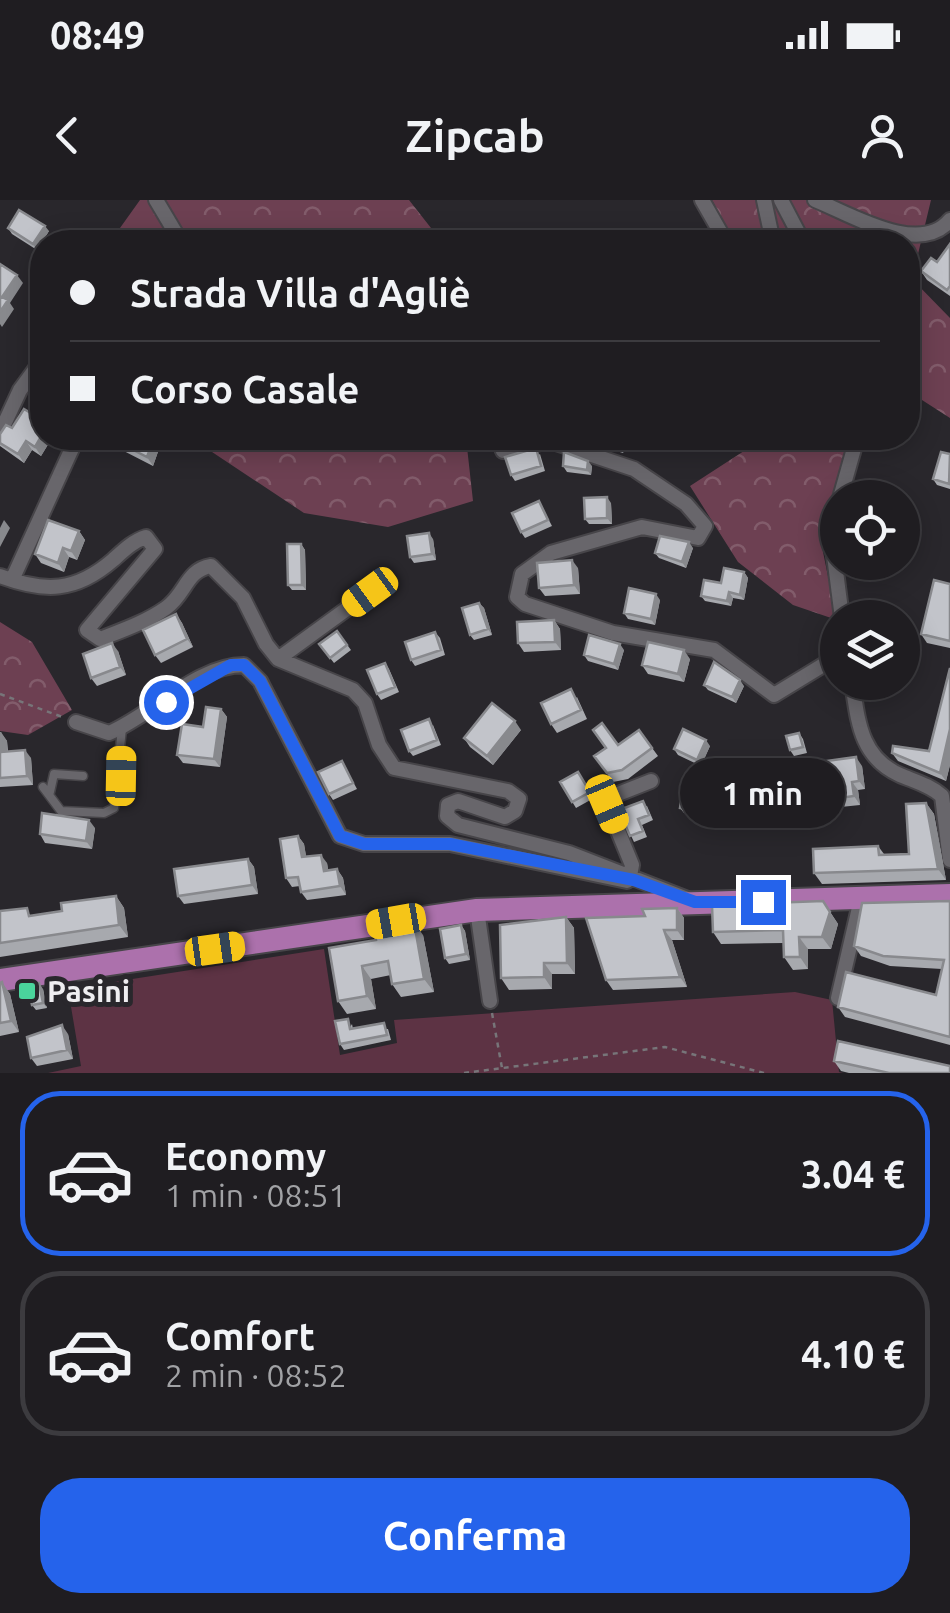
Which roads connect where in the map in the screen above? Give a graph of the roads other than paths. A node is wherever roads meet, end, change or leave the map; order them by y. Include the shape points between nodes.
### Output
1 (156, 200) edge
2 (702, 200) edge
3 (764, 200) edge
4 (781, 200) edge
5 (815, 200) edge
6 (950, 220) edge
7 (174, 230) edge
8 (719, 230) edge
9 (770, 230) edge
10 (796, 230) edge
11 (901, 230) edge
12 (920, 235) edge
13 (30, 376) edge
14 (0, 433) edge
15 (71, 450) edge
16 (577, 450) edge
17 (854, 450) edge
18 (845, 480) edge
19 (6, 578) edge
20 (370, 592) dead end
21 (278, 659) junction
22 (820, 667) edge
23 (855, 700) edge
24 (76, 722) road end
25 (122, 728) junction
26 (83, 776) dead end
27 (650, 781) dead end
28 (950, 860) edge
29 (632, 878) junction
30 (950, 895) edge
31 (861, 899) junction
32 (695, 902) junction
33 (478, 910) junction
34 (0, 980) edge
35 (838, 998) edge
36 (490, 1002) road end

1 - 7 street
2 - 8 street
3 - 9 street
4 - 10 street
5 - 11 street
6 - 12 street via 933,234
13 - 14 street
15 - 19 street
16 - 22 street via 634,469 686,504 705,533 698,538 642,526 551,553 522,574 517,597 614,633 714,650 774,696
17 - 18 street
19 - 21 street via 46,589 80,584 146,537 155,549 93,618 87,630 92,636 139,624 170,605 192,573 211,566 243,598
20 - 21 street
21 - 29 street via 354,690 394,768 508,790 519,799 505,817 458,801 448,805 447,816 458,825 569,853
23 - 28 street via 868,751 942,796
24 - 25 street via 109,733
25 - 26 lane via 114,808 61,811 47,790 54,774
25 - 29 street via 194,683 244,665 260,681 340,836 364,844 450,844
27 - 29 street via 608,798
29 - 32 street
30 - 31 main road
31 - 32 main road
31 - 35 street
32 - 33 main road
33 - 34 main road
33 - 36 street

